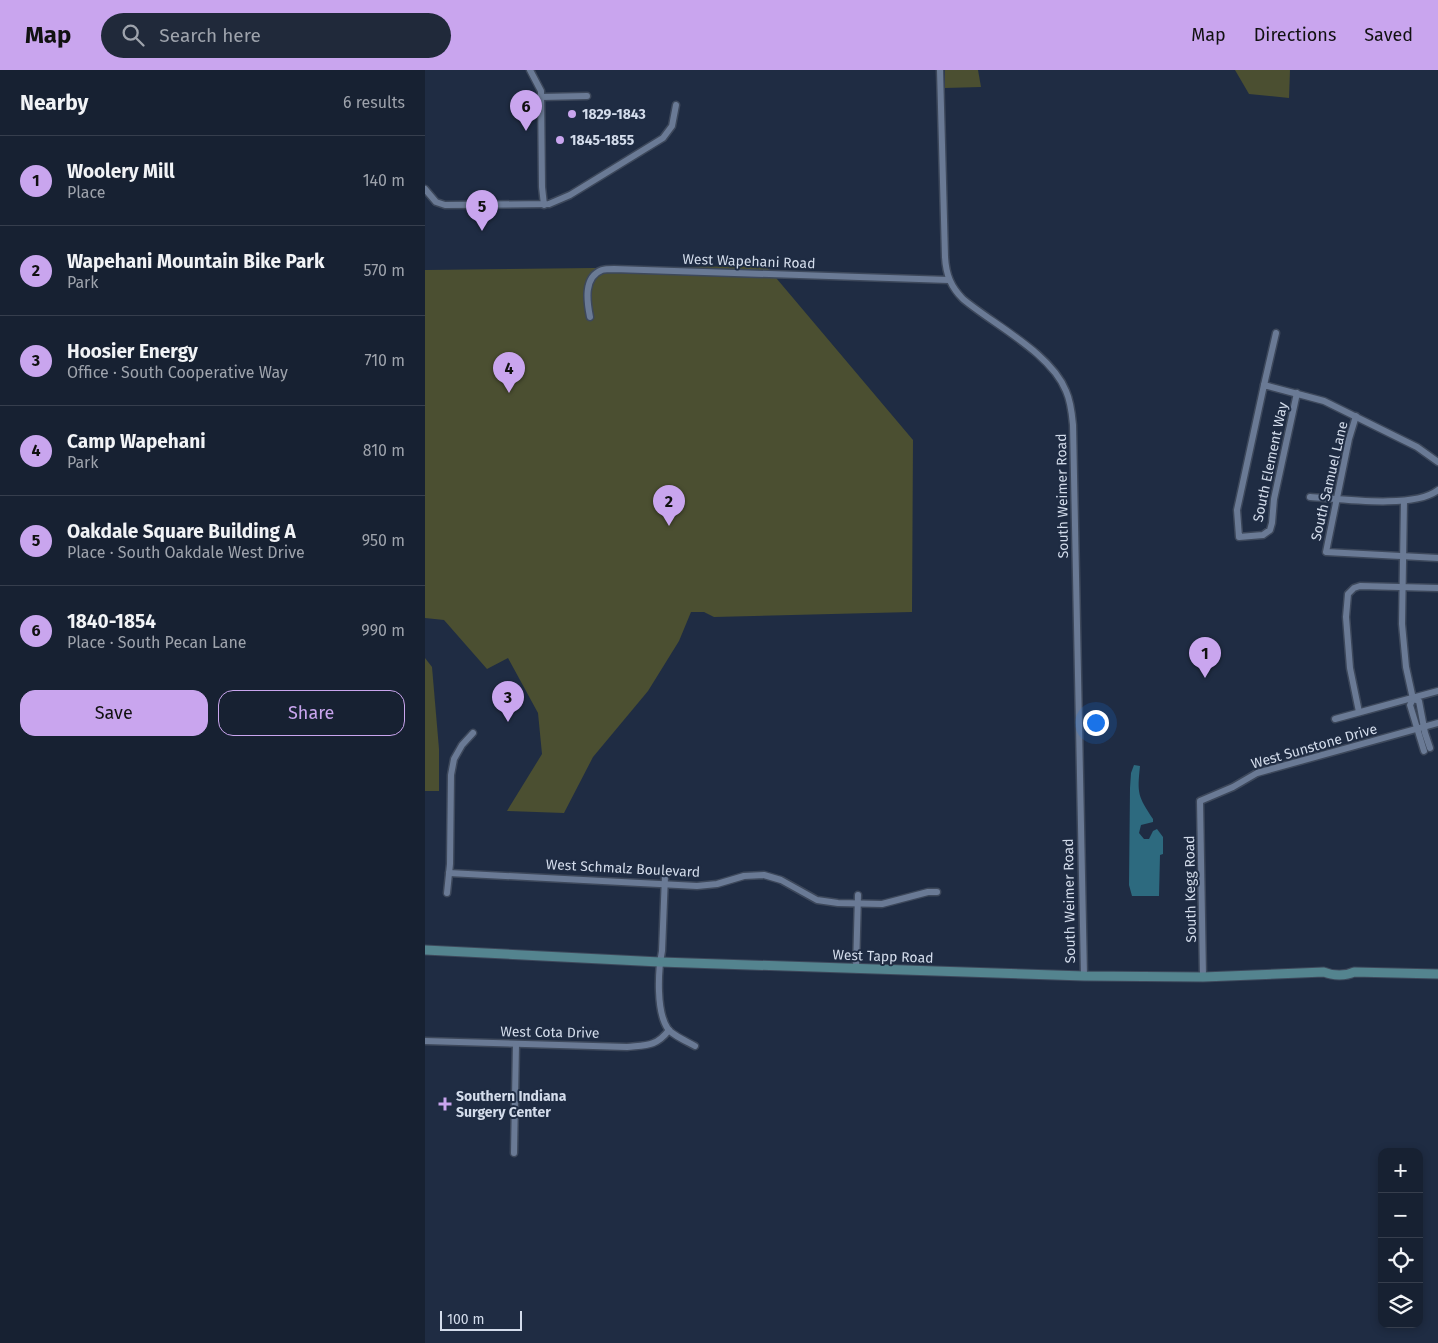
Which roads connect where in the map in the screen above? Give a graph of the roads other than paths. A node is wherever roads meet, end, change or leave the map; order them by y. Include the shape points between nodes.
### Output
1 (530, 70) edge
2 (940, 70) edge
3 (587, 96) dead end
4 (541, 97) junction
5 (676, 105) dead end
6 (425, 189) edge
7 (431, 198) junction
8 (425, 203) edge
9 (545, 205) junction
10 (949, 280) junction
11 (590, 317) dead end
12 (1276, 333) dead end
13 (1264, 385) junction
14 (1297, 393) junction
15 (1356, 416) junction
16 (1438, 462) edge
17 (1438, 490) edge
18 (1310, 497) dead end
19 (1337, 499) junction
20 (1404, 501) junction
21 (1404, 556) junction
22 (1438, 558) edge
23 (1403, 587) junction
24 (1438, 588) edge
25 (1438, 691) edge
26 (1413, 699) junction
27 (1359, 712) junction
28 (1335, 719) dead end
29 (1438, 723) edge
30 (1424, 728) junction
31 (1417, 730) junction
32 (473, 733) dead end
33 (1201, 801) joint
34 (449, 872) junction
35 (665, 876) dead end
36 (664, 883) junction
37 (937, 892) dead end
38 (447, 893) dead end
39 (859, 895) dead end
40 (858, 904) junction
41 (425, 950) edge
42 (660, 962) junction
43 (856, 969) junction
44 (1438, 974) edge
45 (1083, 976) junction
46 (1203, 977) junction
47 (669, 1030) junction
48 (425, 1041) edge
49 (515, 1044) junction
50 (695, 1046) dead end
51 (514, 1153) dead end

1 - 4 street via 540,87
2 - 10 street, South Weimer Road via 945,264
3 - 4 street
4 - 9 street
5 - 9 street via 673,126 663,138 571,195
6 - 7 street
7 - 8 street
7 - 9 street via 441,204 456,205
10 - 11 street, West Wapehani Road via 602,270 592,278 587,292
10 - 45 street, South Weimer Road via 963,299 1047,363 1064,386 1071,406
12 - 13 street, South Element Way
13 - 14 street, South Element Way
13 - 14 street, South Element Way via 1238,503 1239,537 1263,535 1272,524 1274,499
14 - 15 street, South Element Way
15 - 16 street, South Element Way via 1417,447
15 - 19 street, South Samuel Lane
17 - 20 street via 1422,498
18 - 19 street
19 - 20 street
19 - 21 street, South Samuel Lane via 1326,552
20 - 21 street
21 - 22 street
21 - 23 street
23 - 24 street
23 - 26 street via 1402,624
23 - 27 street via 1361,586 1354,588 1347,598 1350,668
25 - 26 street
26 - 27 street
26 - 30 street via 1419,701
26 - 31 street via 1410,705
27 - 28 street
29 - 30 street, West Sunstone Drive
30 - 31 street, West Sunstone Drive
30 - 31 street via 1427,749
31 - 33 street, West Sunstone Drive via 1257,773
32 - 34 street via 454,759 451,775
33 - 46 street, South Kegg Road
34 - 36 street, West Schmalz Boulevard
34 - 38 street
35 - 36 street
36 - 40 street, West Schmalz Boulevard via 704,886 744,876 764,876 781,880 817,900
36 - 42 street
37 - 40 street, West Schmalz Boulevard via 883,904
39 - 40 street
40 - 43 street
41 - 42 main road, West Tapp Road
42 - 43 main road, West Tapp Road
42 - 47 street via 661,1009
43 - 45 main road, West Tapp Road
44 - 46 main road, West Tapp Road via 1329,969 1324,972
45 - 46 main road, West Tapp Road
47 - 49 street, West Cota Drive via 661,1040 635,1046
47 - 50 street
48 - 49 street, West Cota Drive
49 - 51 street

